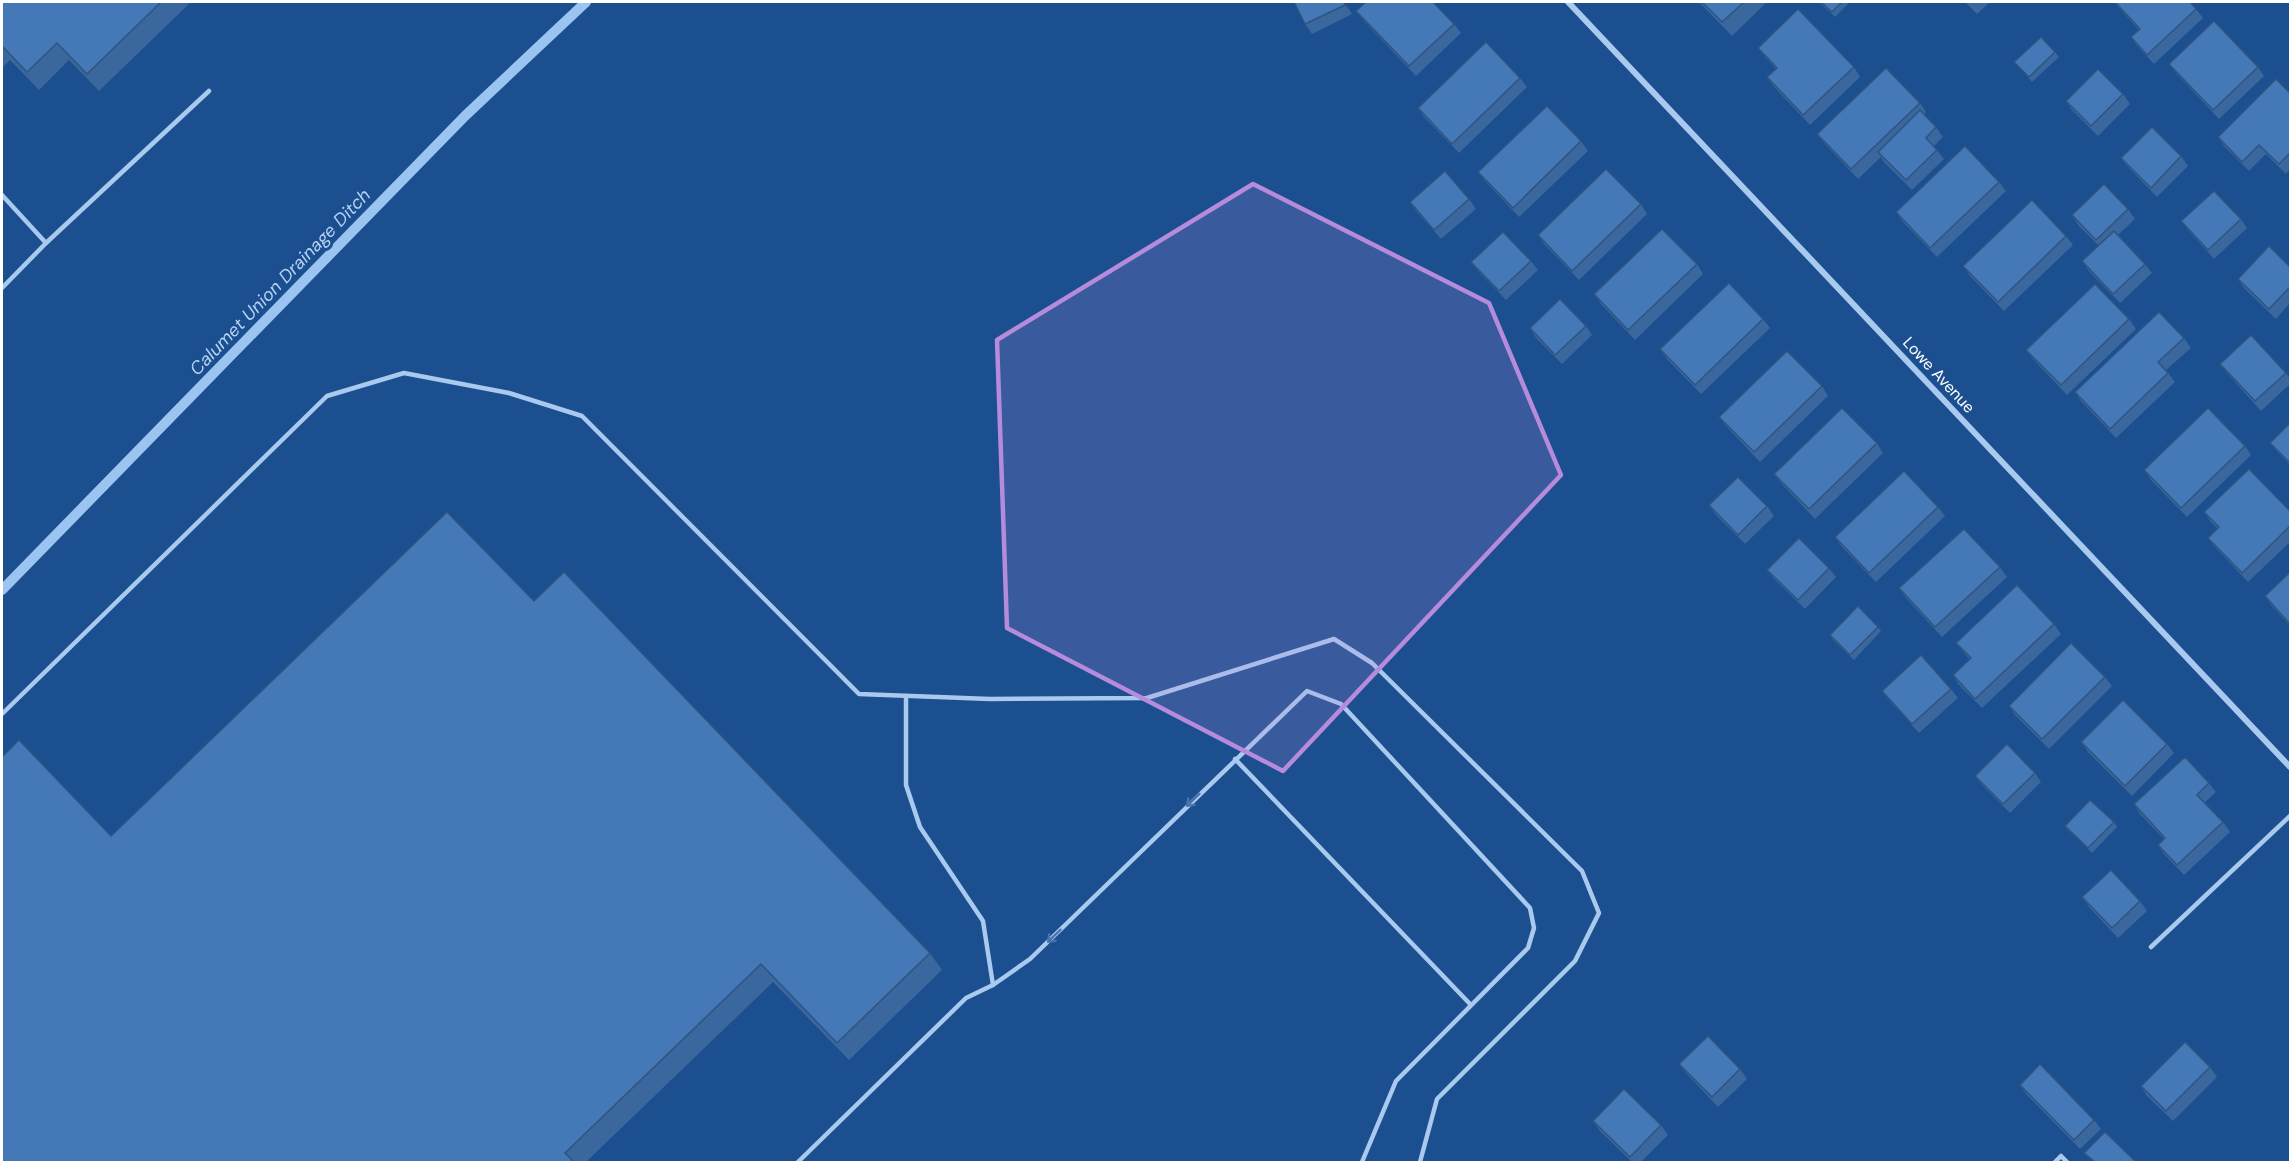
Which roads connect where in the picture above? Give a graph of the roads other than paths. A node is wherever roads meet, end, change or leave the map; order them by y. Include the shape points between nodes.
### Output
1 (1568, 2) edge
2 (209, 91) dead end
3 (2, 195) edge
4 (46, 243) junction
5 (2, 288) edge
6 (906, 696) junction
7 (2, 714) edge
8 (1235, 759) junction
9 (2290, 767) edge
10 (2290, 816) edge
11 (2151, 947) dead end
12 (993, 985) junction
13 (1470, 1005) junction
14 (798, 1162) edge
15 (1362, 1162) edge
16 (1420, 1162) edge
17 (2055, 1162) edge
18 (2067, 1162) edge

1 - 9 street, Lowe Avenue
2 - 4 lane
3 - 4 lane
4 - 5 lane
6 - 7 lane via 859,694 582,416 509,393 404,373 327,396
6 - 12 lane via 906,785 920,827 982,921
6 - 16 lane via 1148,698 1334,639 1372,663 1582,871 1599,912 1575,961 1437,1099
8 -> 12 lane via 1030,959
8 - 13 lane
8 - 13 lane via 1307,691 1341,704 1530,908 1534,928 1528,948
10 - 11 lane
12 - 14 lane via 966,998
13 - 15 lane via 1396,1081
17 - 18 lane via 2061,1156

